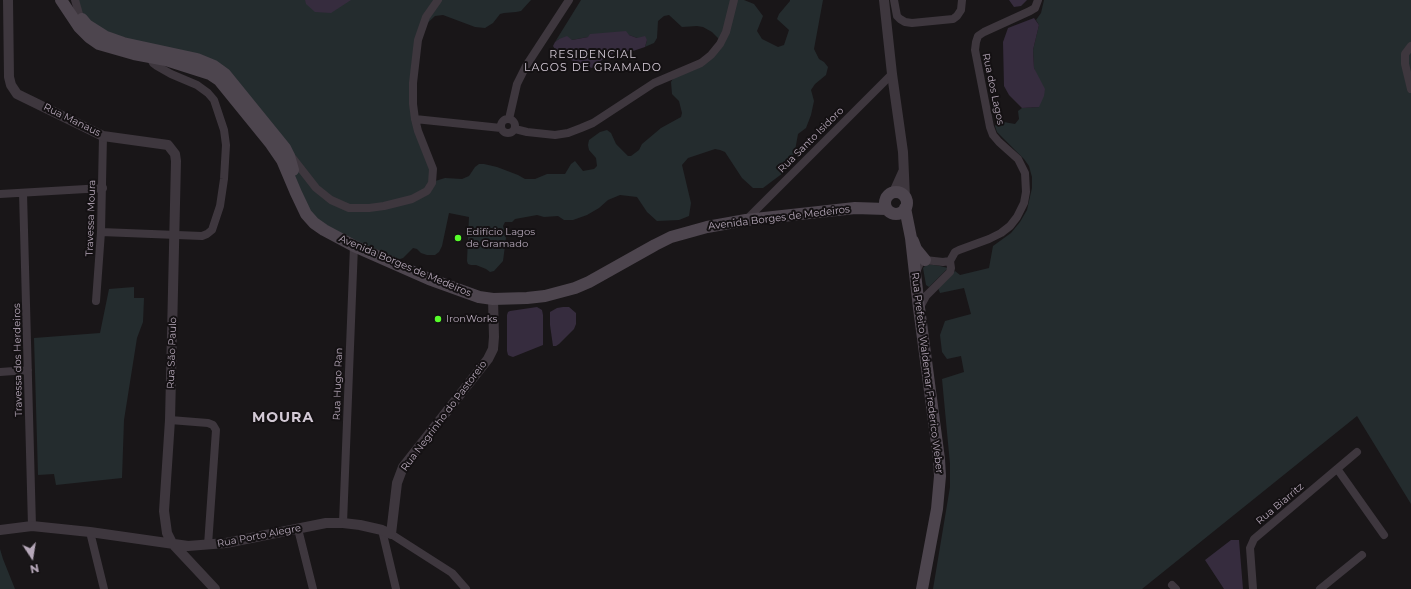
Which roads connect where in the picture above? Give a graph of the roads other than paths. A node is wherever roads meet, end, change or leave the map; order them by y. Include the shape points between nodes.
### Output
1 (8, 0) edge
2 (61, 0) edge
3 (71, 0) edge
4 (75, 0) edge
5 (438, 0) edge
6 (569, 0) edge
7 (734, 0) edge
8 (884, 0) edge
9 (894, 0) edge
10 (962, 0) edge
11 (1038, 0) edge
12 (79, 14) junction
13 (1411, 46) edge
14 (154, 58) junction
15 (892, 74) junction
16 (1411, 89) edge
17 (415, 119) junction
18 (509, 119) junction
19 (501, 128) junction
20 (514, 129) junction
21 (103, 136) junction
22 (281, 151) junction
23 (176, 161) joint
24 (294, 163) junction
25 (103, 188) junction
26 (23, 192) junction
27 (296, 193) junction
28 (0, 194) edge
29 (895, 203) junction
30 (746, 220) junction
31 (101, 232) junction
32 (175, 235) junction
33 (911, 238) junction
34 (354, 246) junction
35 (912, 251) junction
36 (925, 260) junction
37 (950, 261) junction
38 (915, 275) junction
39 (492, 299) junction
40 (96, 301) dead end
41 (919, 308) junction
42 (28, 370) junction
43 (0, 372) edge
44 (170, 420) junction
45 (1357, 452) dead end
46 (1338, 470) junction
47 (343, 523) junction
48 (32, 526) junction
49 (298, 529) junction
50 (0, 530) edge
51 (90, 532) junction
52 (387, 532) junction
53 (1384, 535) dead end
54 (172, 543) junction
55 (208, 545) junction
56 (1362, 555) dead end
57 (104, 589) edge
58 (215, 589) edge
59 (313, 589) edge
60 (396, 589) edge
61 (466, 589) edge
62 (922, 589) edge
63 (1253, 589) edge
64 (1320, 589) edge

1 - 21 street, Rua Manaus via 9,77 17,94
2 - 14 main road, Avenida Borges de Medeiros via 79,28 100,44
3 - 12 main road, Avenida Borges de Medeiros
4 - 12 street
5 - 17 street via 426,17 418,40 413,83
6 - 18 street via 526,66 517,84
7 - 20 street via 726,32 716,49 701,63 654,84 581,128 555,135
8 - 15 street, Rua Prefeito Waldemar Frederico Weber
9 - 10 street via 900,20 912,23 952,19 962,10
11 - 37 street, Rua dos Lagos via 1035,8 978,36 975,50 993,135 1018,159 1025,173 1024,202 1010,226 988,240 955,252
12 - 14 main road, Avenida Borges de Medeiros via 87,25 106,38
13 - 16 street via 1405,54
14 - 22 main road, Avenida Borges de Medeiros via 210,74 219,80
14 - 32 street via 171,74 208,93 216,104 226,145 220,206 212,230 202,236
15 - 29 street, Rua Prefeito Waldemar Frederico Weber via 904,172
15 - 30 street, Rua Santo Isidoro
17 - 19 street
17 - 24 street via 433,169 432,182 427,190 412,199 384,206 349,208 324,195
18 - 19 street via 502,123
18 - 20 street via 514,122
19 - 20 street via 508,133
21 - 23 street, Rua Manaus via 168,145 175,154
21 - 25 street, Travessa Moura
22 - 24 main road
22 - 27 main road, Avenida Borges de Medeiros
23 - 32 street, Rua São Paulo
24 - 27 main road, Avenida Borges de Medeiros
25 - 26 street
25 - 31 street, Travessa Moura
26 - 28 street
26 - 42 street, Travessa dos Herdeiros
27 - 34 main road, Avenida Borges de Medeiros via 306,214 314,223
29 - 30 main road, Avenida Borges de Medeiros
29 - 33 main road, Rua Prefeito Waldemar Frederico Weber
29 - 35 main road, Rua Prefeito Waldemar Frederico Weber
30 - 39 main road, Avenida Borges de Medeiros via 706,227 671,237 589,282 568,290 527,298
31 - 32 street
31 - 40 street, Travessa Moura
32 - 44 street, Rua São Paulo
33 - 35 main road, Rua Prefeito Waldemar Frederico Weber
33 - 36 main road
34 - 39 main road, Avenida Borges de Medeiros via 467,294
34 - 47 street, Rua Hugo Ran
35 - 38 main road, Rua Prefeito Waldemar Frederico Weber
36 - 37 street
36 - 38 street via 920,263
37 - 41 street via 950,272 926,296
38 - 41 main road, Rua Prefeito Waldemar Frederico Weber
39 - 52 street, Rua Negrinho do Pastoreio via 493,350 403,467 397,483
41 - 62 main road, Rua Prefeito Waldemar Frederico Weber via 940,476 937,509
42 - 43 street
42 - 48 street, Travessa dos Herdeiros
44 - 54 street, Rua São Paulo via 164,511
44 - 55 street via 208,423 216,430
45 - 46 street, Rua Biarritz
46 - 53 street
46 - 63 street, Rua Biarritz via 1254,539 1250,548
47 - 49 street, Rua Porto Alegre via 311,525
47 - 52 street, Rua Porto Alegre
48 - 50 street
48 - 51 street, Rua Porto Alegre
49 - 55 street, Rua Porto Alegre
49 - 59 street
51 - 54 street, Rua Porto Alegre
51 - 57 street
52 - 60 street
52 - 61 street, Rua Porto Alegre via 452,573
54 - 55 street, Rua Porto Alegre via 188,546
54 - 58 street
56 - 64 street

